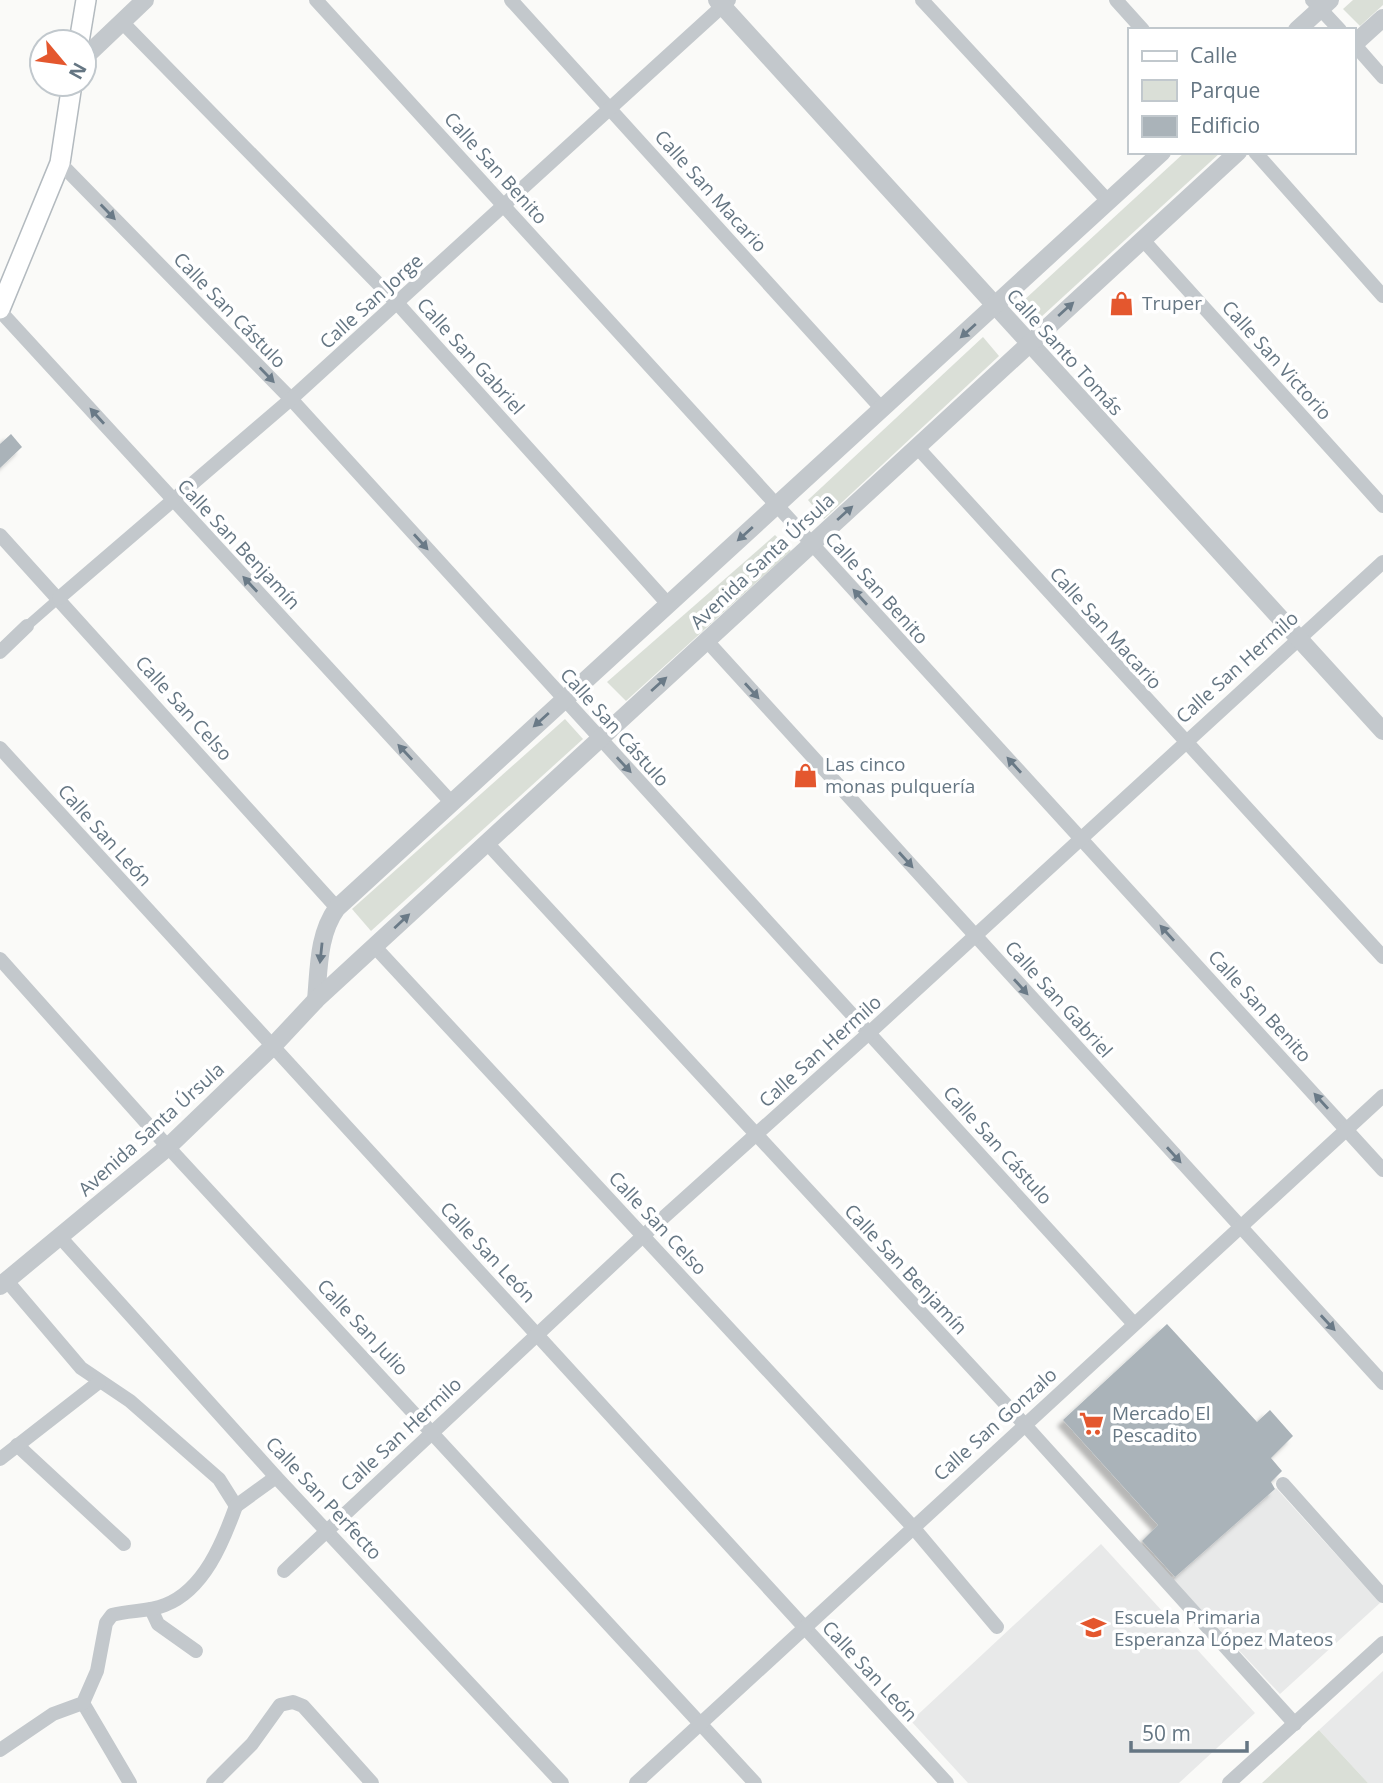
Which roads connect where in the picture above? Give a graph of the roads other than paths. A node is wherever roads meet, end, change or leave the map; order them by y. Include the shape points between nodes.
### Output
1 (86, 0) edge
2 (145, 0) edge
3 (316, 0) edge
4 (511, 0) edge
5 (922, 0) edge
6 (1116, 0) edge
7 (723, 2) edge
8 (1321, 3) edge
9 (1383, 18) edge
10 (121, 21) junction
11 (81, 28) edge
12 (1141, 28) edge
13 (1299, 28) edge
14 (1339, 28) edge
15 (1355, 43) edge
16 (98, 44) edge
17 (1355, 45) edge
18 (1383, 77) edge
19 (70, 98) edge
20 (611, 109) junction
21 (1160, 154) edge
22 (1236, 154) edge
23 (1257, 154) edge
24 (60, 163) junction
25 (1108, 201) junction
26 (505, 206) junction
27 (1143, 240) junction
28 (1383, 296) edge
29 (398, 304) junction
30 (995, 306) junction
31 (0, 310) edge
32 (1028, 343) junction
33 (291, 399) junction
34 (882, 409) junction
35 (917, 447) junction
36 (174, 502) junction
37 (776, 506) junction
38 (1383, 506) edge
39 (0, 535) edge
40 (811, 544) junction
41 (1383, 562) edge
42 (60, 598) junction
43 (668, 604) junction
44 (27, 626) joint
45 (1298, 638) junction
46 (706, 641) junction
47 (0, 652) edge
48 (564, 699) junction
49 (1383, 731) edge
50 (599, 738) junction
51 (1183, 742) junction
52 (0, 748) edge
53 (451, 802) junction
54 (1080, 838) junction
55 (487, 843) junction
56 (337, 908) junction
57 (975, 936) junction
58 (375, 947) junction
59 (1383, 957) edge
60 (0, 959) edge
61 (316, 1000) junction
62 (869, 1033) junction
63 (272, 1047) junction
64 (1383, 1096) edge
65 (1346, 1129) junction
66 (755, 1136) junction
67 (169, 1147) junction
68 (1383, 1170) edge
69 (1238, 1226) junction
70 (644, 1235) junction
71 (60, 1237) junction
72 (3, 1284) edge
73 (1134, 1324) junction
74 (537, 1334) junction
75 (99, 1382) junction
76 (1383, 1383) edge
77 (1024, 1424) junction
78 (433, 1430) junction
79 (17, 1445) junction
80 (0, 1459) edge
81 (276, 1477) junction
82 (1283, 1484) dead end
83 (236, 1506) junction
84 (912, 1526) junction
85 (326, 1530) junction
86 (124, 1544) dead end
87 (284, 1571) dead end
88 (1383, 1596) edge
89 (150, 1609) junction
90 (803, 1626) junction
91 (997, 1627) dead end
92 (1383, 1643) edge
93 (196, 1651) dead end
94 (83, 1703) junction
95 (699, 1722) junction
96 (1294, 1724) junction
97 (0, 1750) edge
98 (130, 1783) edge
99 (213, 1783) edge
100 (372, 1783) edge
101 (562, 1783) edge
102 (636, 1783) edge
103 (755, 1783) edge
104 (947, 1783) edge
105 (1229, 1783) edge

1 - 11 main road
2 - 10 street
3 - 26 street, Calle San Benito
4 - 20 street, Calle San Macario
5 - 25 street
6 - 12 street
7 - 20 street, Calle San Jorge
7 - 30 street, Calle Santo Tomás
8 - 13 street
8 - 14 street
9 - 15 street
10 - 16 street
10 - 29 street, Calle San Gabriel
17 - 18 street
19 - 24 main road
20 - 26 street, Calle San Jorge
20 - 34 street, Calle San Macario
21 - 25 street, Avenida Santa Úrsula
22 - 27 street, Avenida Santa Úrsula
23 - 28 street
24 - 31 main road
24 -> 33 street, Calle San Cástulo
25 - 30 street, Avenida Santa Úrsula
26 - 29 street, Calle San Jorge
26 - 37 street, Calle San Benito
32 -> 27 street, Avenida Santa Úrsula
27 - 38 street, Calle San Victorio
29 - 33 street, Calle San Jorge
29 - 43 street, Calle San Gabriel
30 - 32 street, Calle Santo Tomás
30 -> 34 street, Avenida Santa Úrsula
36 -> 31 street, Calle San Benjamín
32 - 35 street, Avenida Santa Úrsula
32 - 45 street, Calle Santo Tomás
33 - 36 street, Calle San Jorge
33 -> 48 street, Calle San Cástulo
34 - 37 street, Avenida Santa Úrsula
40 -> 35 street, Avenida Santa Úrsula
35 - 51 street, Calle San Macario
36 - 42 street, Calle San Jorge
53 -> 36 street, Calle San Benjamín
37 - 40 street, Calle San Benito
37 -> 43 street, Avenida Santa Úrsula
39 - 42 street, Calle San Celso
40 - 46 street, Avenida Santa Úrsula
54 -> 40 street, Calle San Benito
41 - 45 street, Calle San Hermilo
42 - 44 street, Calle San Jorge
42 - 56 street, Calle San Celso
43 - 48 street, Avenida Santa Úrsula
44 - 47 street, Calle San Jorge
45 - 49 street, Calle Santo Tomás
45 - 51 street, Calle San Hermilo
50 -> 46 street, Avenida Santa Úrsula
46 -> 57 street, Calle San Gabriel
48 - 50 street, Calle San Cástulo
48 -> 53 street, Avenida Santa Úrsula
50 - 55 street, Avenida Santa Úrsula
50 -> 62 street, Calle San Cástulo
51 - 54 street, Calle San Hermilo
51 - 59 street, Calle San Macario
52 - 63 street, Calle San León
53 - 56 street, Avenida Santa Úrsula
54 - 57 street, Calle San Hermilo
65 -> 54 street, Calle San Benito
58 -> 55 street, Avenida Santa Úrsula
55 - 66 street, Calle San Benjamín
56 -> 61 street, Avenida Santa Úrsula via 322,941
57 - 62 street, Calle San Hermilo
57 -> 69 street, Calle San Gabriel
58 - 61 street, Avenida Santa Úrsula
58 - 70 street, Calle San Celso
60 - 67 street, Calle San Julio
61 - 63 street, Avenida Santa Úrsula
62 - 66 street, Calle San Hermilo
62 - 73 street, Calle San Cástulo
63 - 67 street, Avenida Santa Úrsula
63 - 74 street, Calle San León
64 - 65 street, Calle San Gonzalo
65 - 68 street, Calle San Benito
65 - 69 street, Calle San Gonzalo
66 - 70 street, Calle San Hermilo
66 - 77 street, Calle San Benjamín
67 - 71 street, Avenida Santa Úrsula
67 - 78 street, Calle San Julio
69 - 73 street, Calle San Gonzalo
69 -> 76 street, Calle San Gabriel
70 - 74 street, Calle San Hermilo
70 - 84 street, Calle San Celso
71 - 72 street, Avenida Santa Úrsula
71 - 81 street, Calle San Perfecto
72 - 75 street
73 - 77 street, Calle San Gonzalo
74 - 78 street, Calle San Hermilo
74 - 90 street, Calle San León
75 - 79 street
75 - 83 street via 130,1401 219,1479
77 - 84 street, Calle San Gonzalo
77 - 96 street, Calle San Benjamín
78 - 85 street, Calle San Hermilo
78 - 95 street, Calle San Julio
79 - 80 street
79 - 86 street
81 - 83 street
81 - 85 street, Calle San Perfecto
82 - 88 street
83 - 89 street via 196,1584 181,1597
84 - 90 street, Calle San Gonzalo
84 - 91 street, Calle San Celso
85 - 87 street, Calle San Hermilo
85 - 101 street, Calle San Perfecto
89 - 93 street via 158,1624
89 - 94 street via 112,1615 106,1623 97,1671
90 - 95 street, Calle San Gonzalo
90 - 104 street, Calle San León
92 - 96 street
94 - 97 street via 53,1714
94 - 98 street
95 - 102 street, Calle San Gonzalo
95 - 103 street, Calle San Julio
96 - 105 street
99 - 100 street via 252,1744 280,1705 293,1702 303,1706

